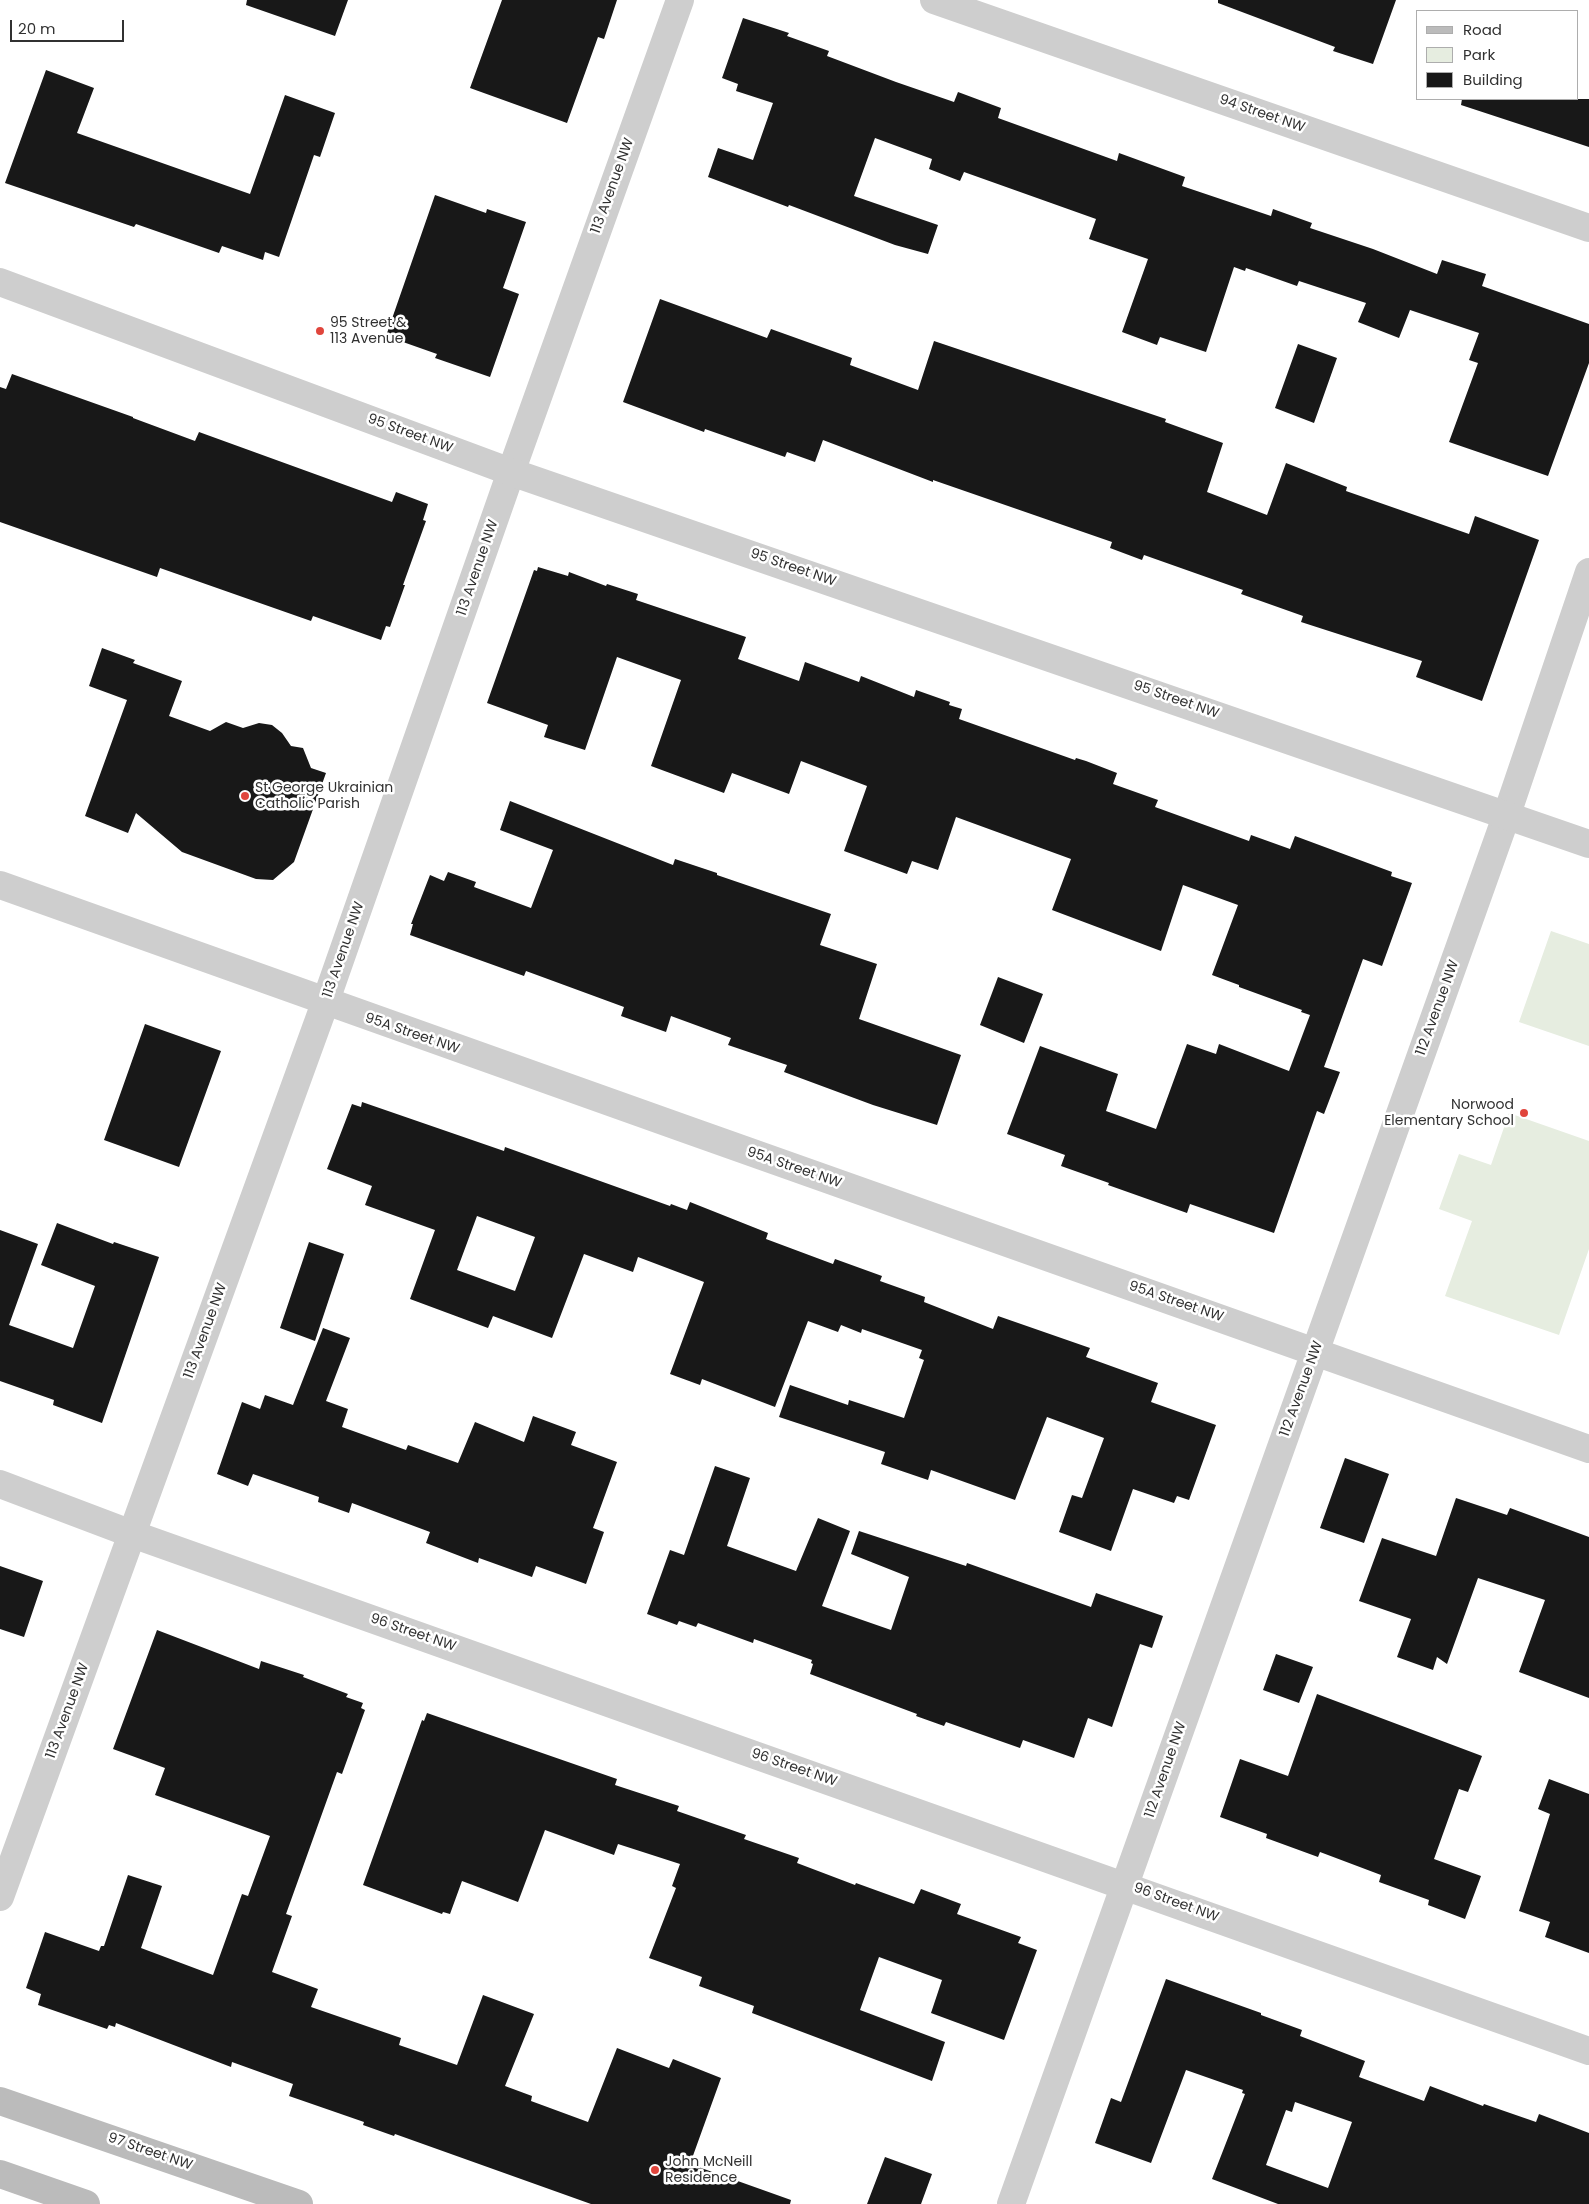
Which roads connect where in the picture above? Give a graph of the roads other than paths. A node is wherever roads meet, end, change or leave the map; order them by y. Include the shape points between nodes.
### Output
1 (680, 0) edge
2 (934, 0) edge
3 (1589, 228) edge
4 (0, 282) edge
5 (511, 472) junction
6 (1589, 572) edge
7 (1507, 814) junction
8 (1589, 844) edge
9 (0, 885) edge
10 (325, 1003) junction
11 (1315, 1351) junction
12 (1589, 1449) edge
13 (0, 1484) edge
14 (132, 1534) junction
15 (1126, 1885) junction
16 (0, 1897) edge
17 (1589, 2051) edge
18 (0, 2101) edge
19 (0, 2174) edge
20 (86, 2204) edge
21 (299, 2204) edge
22 (1010, 2204) edge

1 - 5 street, 113 Avenue NW
2 - 3 street, 94 Street NW
4 - 5 street, 95 Street NW
5 - 7 street, 95 Street NW
5 - 10 street, 113 Avenue NW
6 - 7 street, 112 Avenue NW
7 - 8 street, 95 Street NW
7 - 11 street, 112 Avenue NW
9 - 10 street, 95A Street NW
10 - 11 street, 95A Street NW
10 - 14 street, 113 Avenue NW
11 - 12 street, 95A Street NW
11 - 15 street, 112 Avenue NW
13 - 14 street, 96 Street NW
14 - 15 street, 96 Street NW
14 - 16 street, 113 Avenue NW
15 - 17 street, 96 Street NW
15 - 22 street, 112 Avenue NW
18 - 21 main road, 97 Street NW
19 - 20 main road

